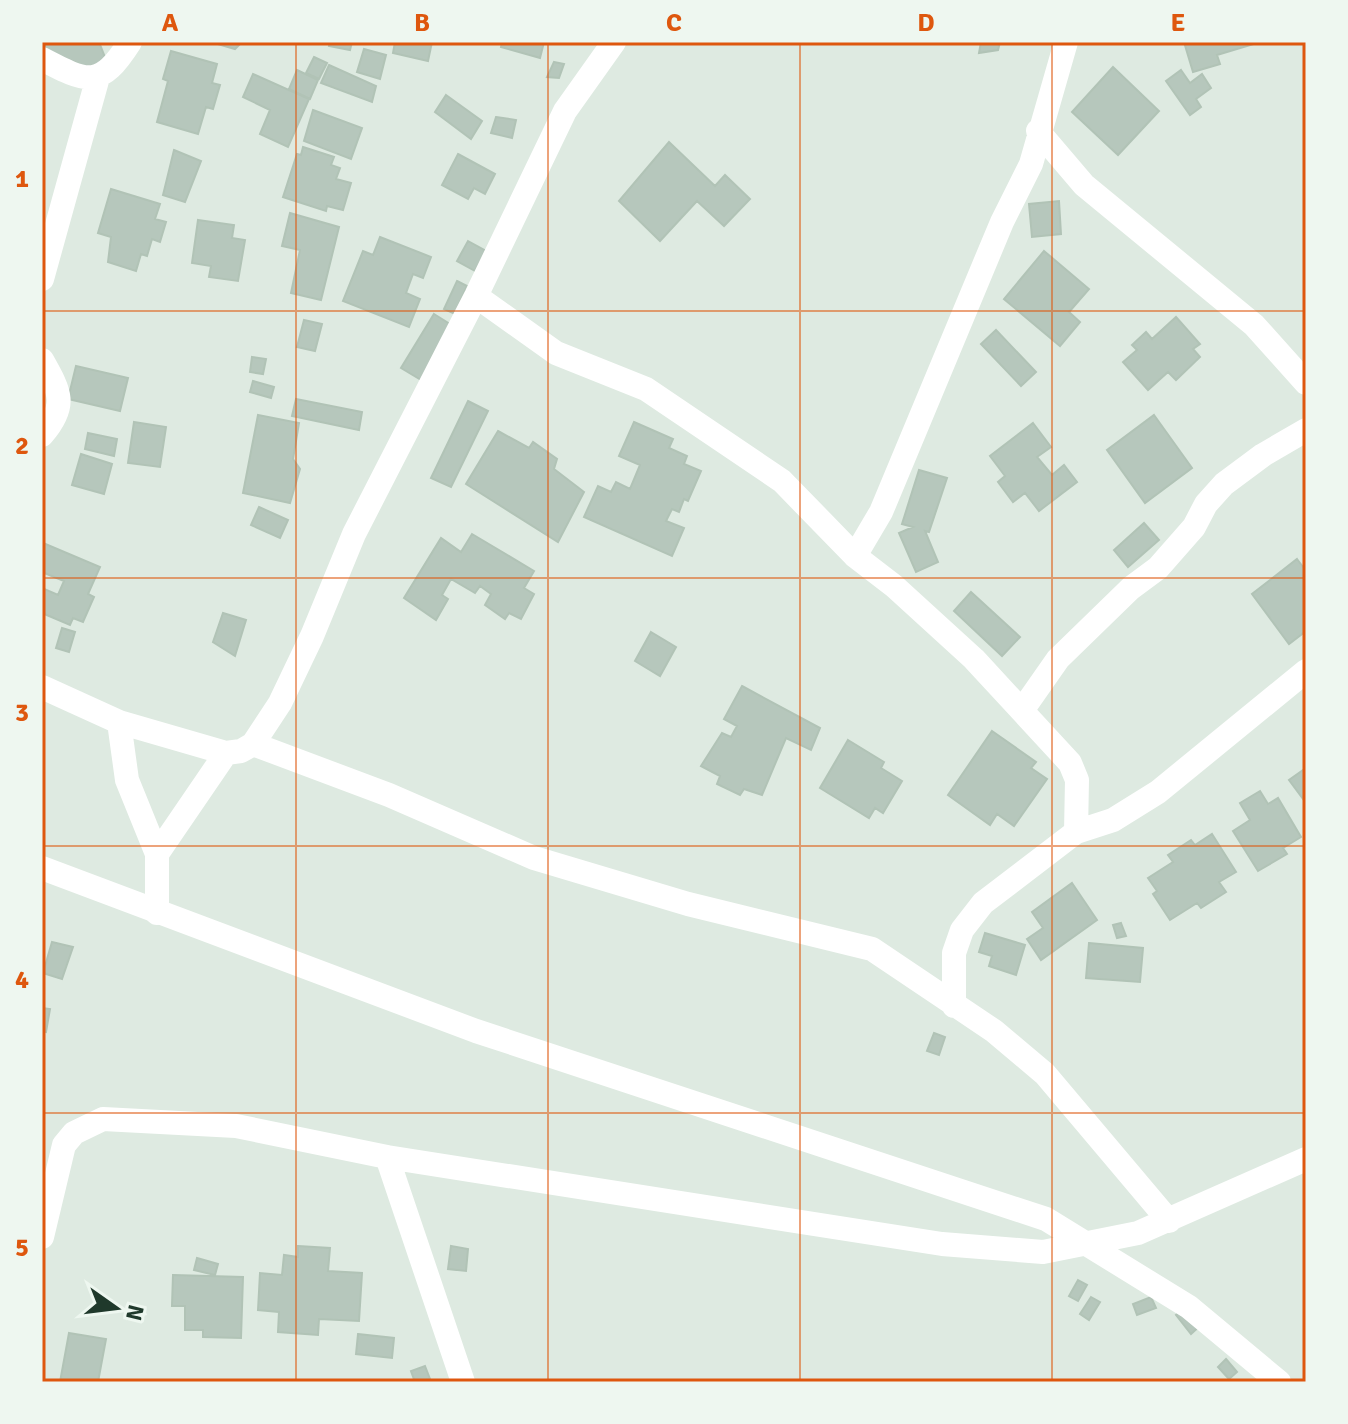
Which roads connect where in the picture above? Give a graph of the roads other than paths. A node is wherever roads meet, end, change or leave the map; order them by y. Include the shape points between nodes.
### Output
1 (130, 42) edge
2 (614, 42) edge
3 (1066, 42) edge
4 (42, 59) edge
5 (98, 77) junction
6 (1038, 131) junction
7 (42, 279) edge
8 (476, 296) junction
9 (42, 360) edge
10 (1306, 383) edge
11 (1306, 430) edge
12 (42, 435) edge
13 (855, 556) junction
14 (1306, 671) edge
15 (42, 687) edge
16 (1023, 709) junction
17 (119, 722) junction
18 (253, 744) junction
19 (226, 753) junction
20 (1076, 832) junction
21 (157, 854) junction
22 (42, 868) edge
23 (157, 913) junction
24 (954, 1006) junction
25 (387, 1157) junction
26 (1306, 1159) edge
27 (1169, 1221) junction
28 (42, 1237) edge
29 (1090, 1243) junction
30 (463, 1382) edge
31 (1279, 1382) edge

1 - 5 street via 112,70
2 - 8 street via 565,111
3 - 6 street
4 - 5 street via 73,75
5 - 7 street
6 - 10 street via 1084,185 1254,325
6 - 13 street via 1031,164 943,369 881,512
8 - 13 street via 556,353 646,389 782,481
8 - 18 street via 354,534 280,703
9 - 12 street via 60,396 55,420
11 - 16 street via 1224,484 1158,568 1058,659
13 - 16 street via 914,604
14 - 20 street via 1158,792 1113,820
15 - 17 street
16 - 20 street via 1070,763 1077,780
17 - 19 street
17 - 21 street via 127,780
18 - 19 street
18 - 24 street via 534,858 688,904 872,949
19 - 21 street
20 - 24 street via 983,903 962,930 954,953
21 - 23 street
22 - 23 street
23 - 29 street via 476,1031 1005,1204
24 - 27 street via 1045,1074
25 - 28 street via 236,1126 103,1119 74,1133 64,1145
25 - 29 street via 942,1244 1043,1252
25 - 30 street
26 - 27 street
27 - 29 street
29 - 31 street via 1189,1307

